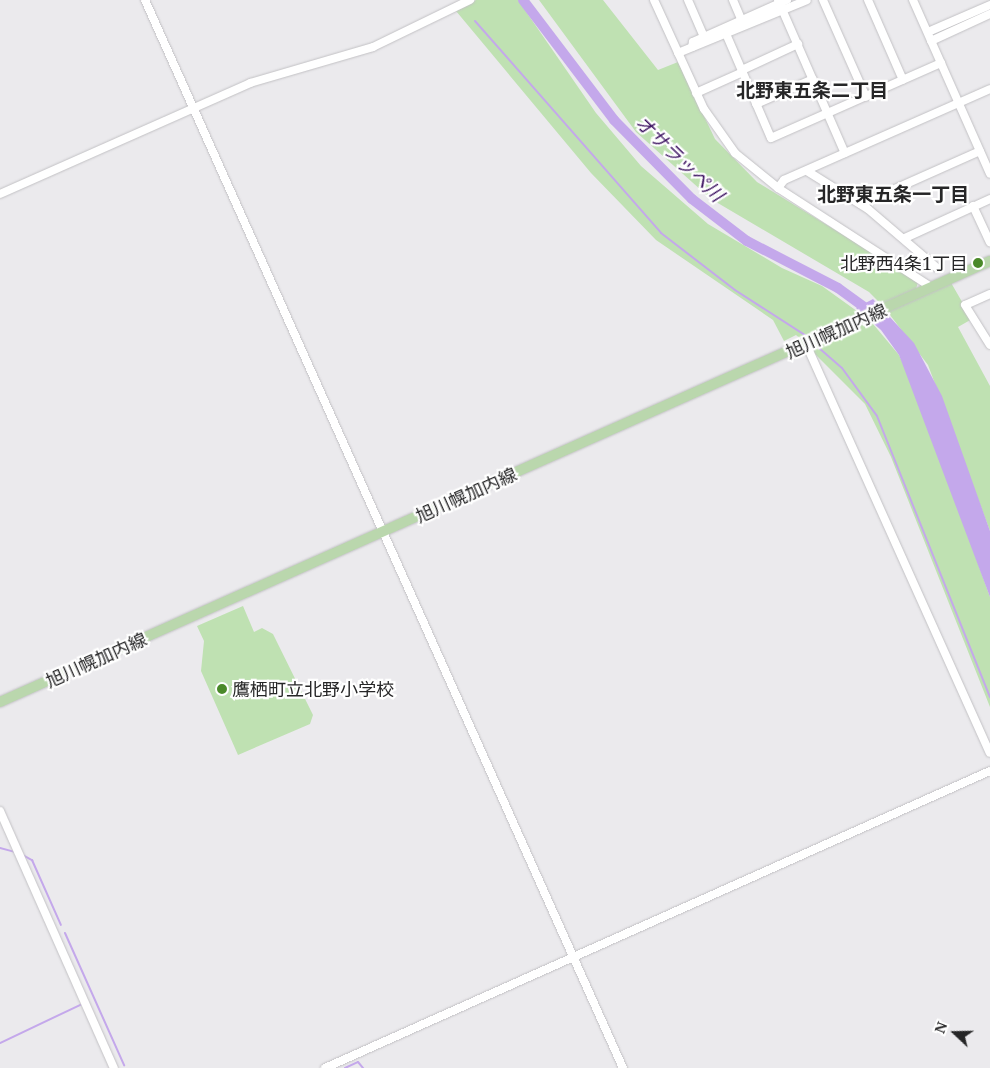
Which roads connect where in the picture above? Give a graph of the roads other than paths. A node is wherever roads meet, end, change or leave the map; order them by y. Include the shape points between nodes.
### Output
1 (145, 0) edge
2 (470, 0) edge
3 (654, 0) edge
4 (688, 0) edge
5 (733, 0) edge
6 (807, 0) edge
7 (822, 0) edge
8 (868, 0) edge
9 (913, 0) edge
10 (781, 4) edge
11 (990, 5) edge
12 (990, 14) edge
13 (744, 24) junction
14 (928, 32) junction
15 (727, 36) junction
16 (704, 37) junction
17 (931, 41) junction
18 (798, 44) junction
19 (692, 46) junction
20 (678, 53) junction
21 (941, 63) junction
22 (742, 71) junction
23 (813, 79) junction
24 (903, 80) junction
25 (990, 88) edge
26 (696, 93) junction
27 (866, 97) junction
28 (959, 102) junction
29 (756, 104) junction
30 (193, 108) junction
31 (828, 114) junction
32 (845, 153) junction
33 (984, 155) edge
34 (807, 171) junction
35 (990, 174) edge
36 (778, 188) junction
37 (0, 194) edge
38 (990, 199) edge
39 (861, 204) junction
40 (973, 206) junction
41 (905, 238) junction
42 (990, 242) edge
43 (990, 261) edge
44 (937, 268) dead end
45 (931, 287) junction
46 (990, 294) edge
47 (806, 344) junction
48 (990, 345) edge
49 (384, 532) junction
50 (0, 702) edge
51 (990, 752) edge
52 (990, 771) edge
53 (0, 811) edge
54 (573, 957) junction
55 (114, 1068) edge
56 (325, 1068) edge
57 (623, 1068) edge

1 - 30 street
2 - 30 street via 399,37 250,83
3 - 20 street
4 - 16 street
5 - 13 street
6 - 10 street
7 - 27 street
8 - 24 street
9 - 14 street
10 - 13 street
10 - 18 street
11 - 14 street
12 - 17 street
13 - 15 street
13 - 16 street
14 - 17 street
15 - 19 street via 696,49
15 - 22 street
16 - 19 street
17 - 21 street
18 - 22 street
18 - 23 street
19 - 20 street
20 - 26 street
21 - 24 street
21 - 28 street
22 - 26 street
22 - 29 street
23 - 29 street
23 - 31 street
24 - 27 street
25 - 28 street
26 - 36 street via 735,153
27 - 31 street
28 - 32 street
28 - 33 street
29 - 31 street via 771,138
30 - 37 street
30 - 49 street
31 - 32 street
32 - 34 street
33 - 35 street
33 - 39 street
34 - 36 street
34 - 39 street
36 - 45 street
38 - 40 street
39 - 41 street
40 - 41 street
40 - 42 street
41 - 44 street
43 - 45 main road, 旭川幌加内線
45 - 47 main road, 旭川幌加内線
46 - 48 street via 965,305
47 - 49 main road, 旭川幌加内線
47 - 51 street
49 - 50 main road, 旭川幌加内線
49 - 54 street
52 - 54 street
53 - 55 street
54 - 56 street
54 - 57 street

